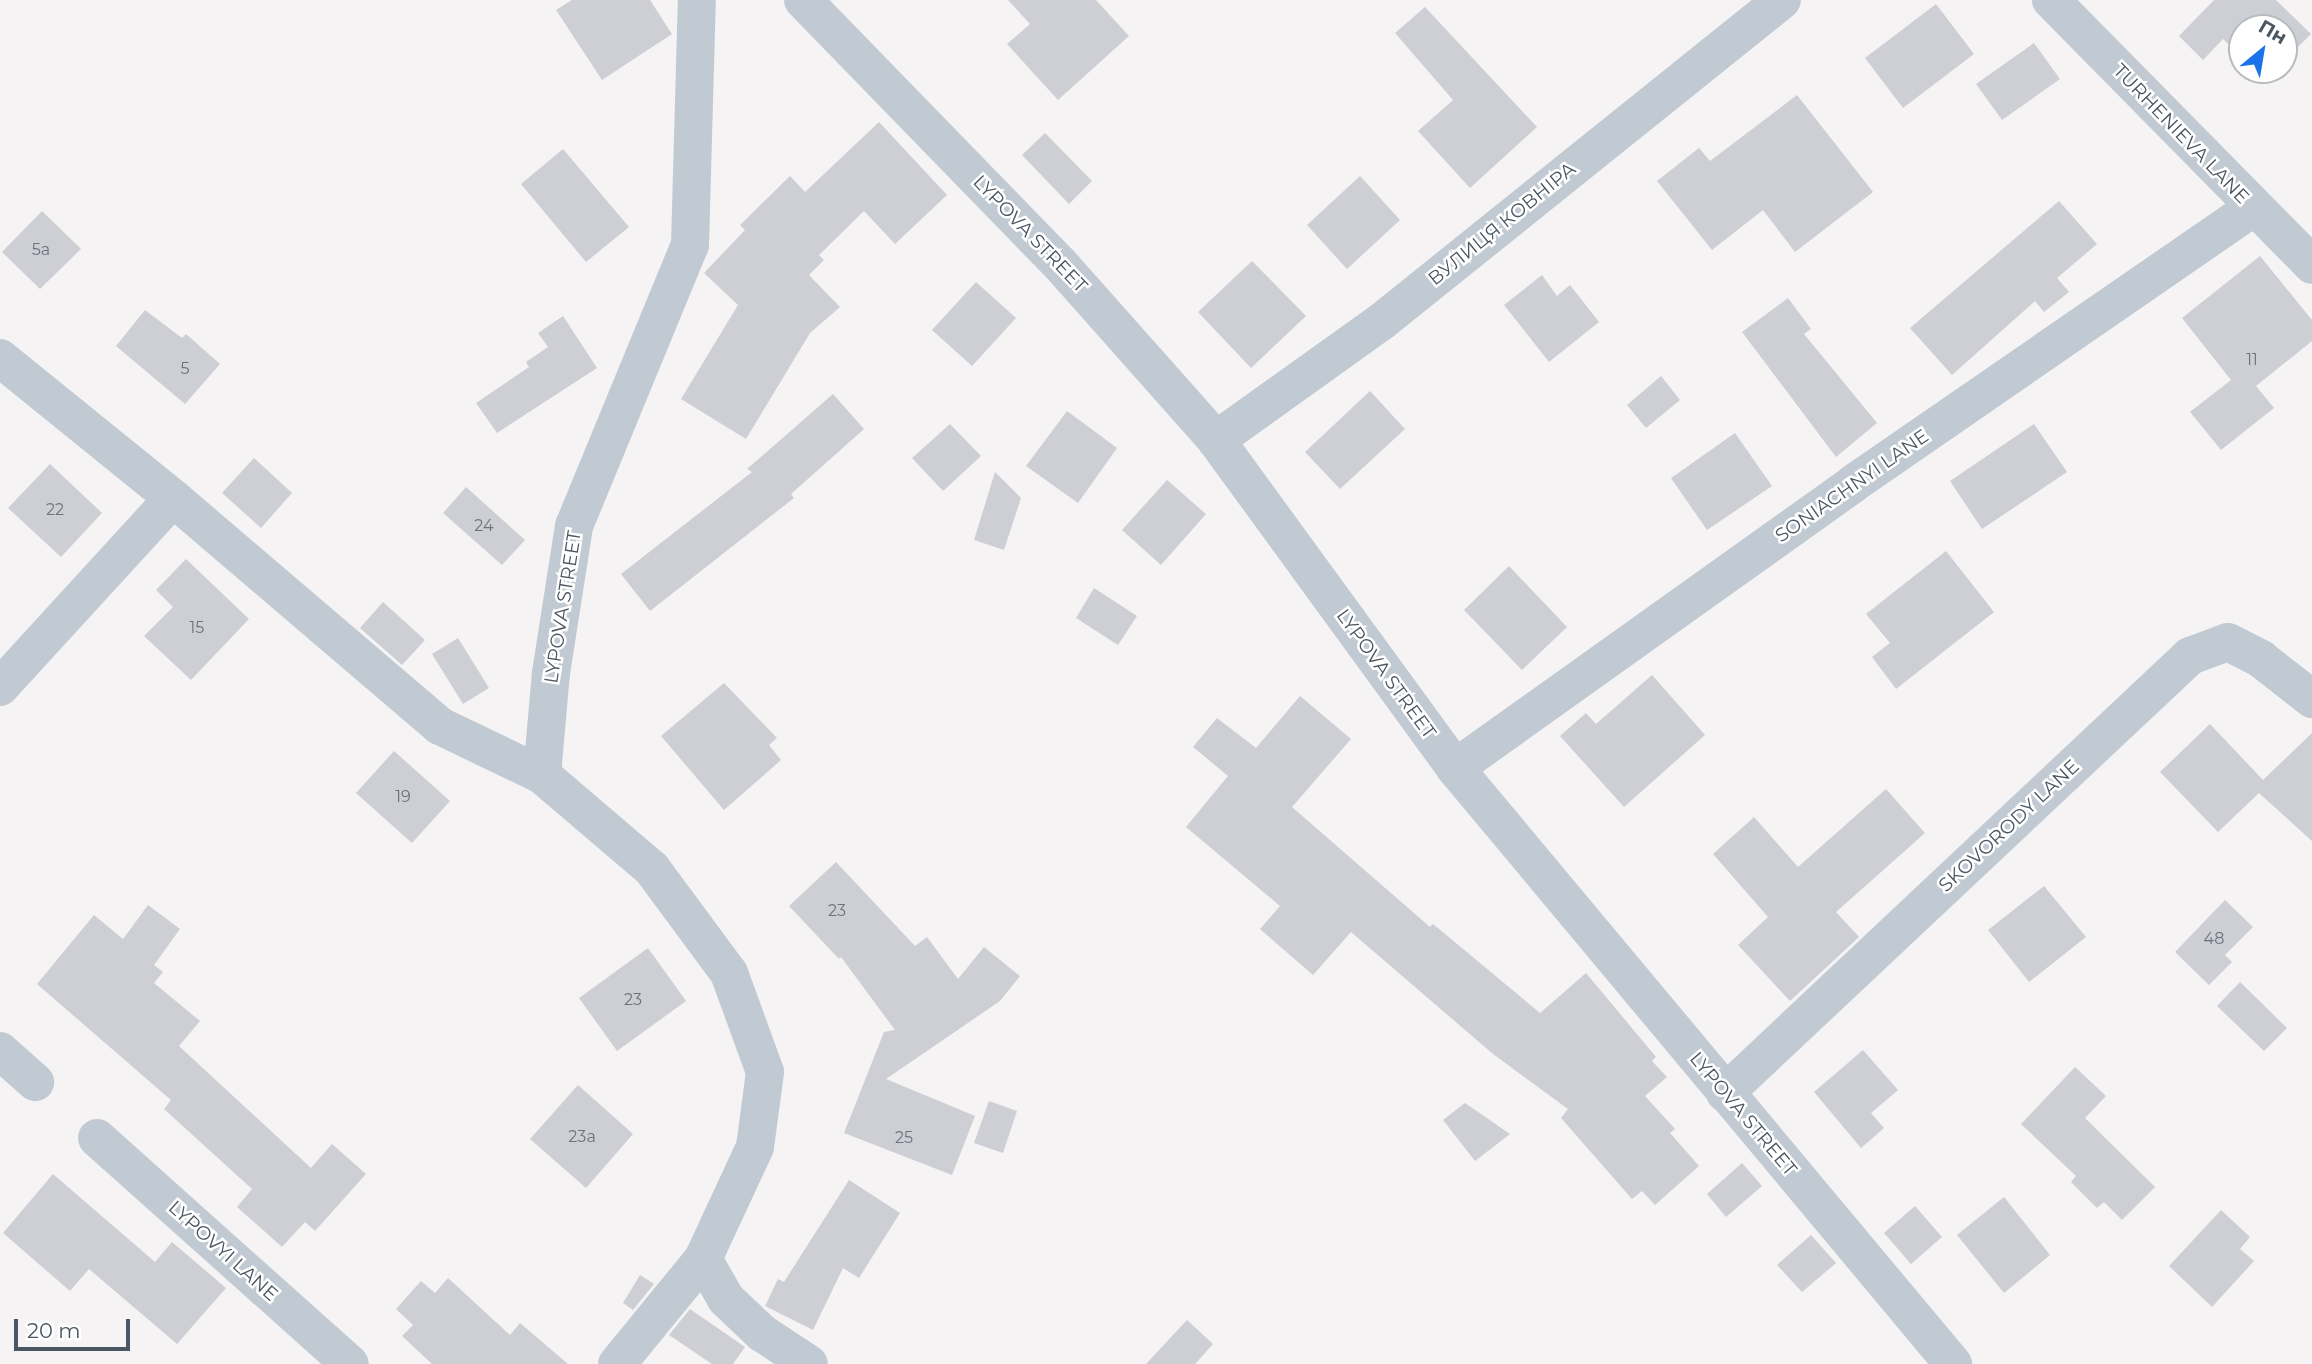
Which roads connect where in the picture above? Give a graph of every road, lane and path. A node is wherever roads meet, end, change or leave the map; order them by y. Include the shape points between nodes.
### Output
1 (698, 0) edge
2 (803, 0) edge
3 (1782, 0) edge
4 (2051, 0) edge
5 (2253, 208) junction
6 (2312, 265) edge
7 (0, 358) edge
8 (1216, 440) junction
9 (173, 498) junction
10 (0, 687) edge
11 (2312, 699) edge
12 (1455, 768) junction
13 (542, 775) junction
14 (0, 1051) edge
15 (35, 1082) dead end
16 (1725, 1093) junction
17 (97, 1138) dead end
18 (703, 1258) junction
19 (349, 1364) edge
20 (617, 1364) edge
21 (809, 1364) edge
22 (1953, 1364) edge

1 - 13 street, LYPOVA STREET via 690,246 575,526 551,673
2 - 8 street, LYPOVA STREET via 1059,262
3 - 8 street, ВУЛИЦЯ КОВНІРА via 1381,322
4 - 5 street, TURHENIEVA LANE
5 - 6 street, TURHENIEVA LANE
5 - 12 street, SONIACHNYI LANE via 1854,483
7 - 9 street
8 - 12 street, LYPOVA STREET
9 - 10 street
9 - 13 street via 440,726
11 - 16 street, SKOVORODY LANE via 2261,659 2228,642 2190,656
12 - 16 street, LYPOVA STREET
13 - 18 street via 652,869 729,974 765,1072 755,1147
14 - 15 street
16 - 22 street, LYPOVA STREET
17 - 19 street, LYPOVYI LANE
18 - 20 street
18 - 21 street via 726,1299 762,1333

